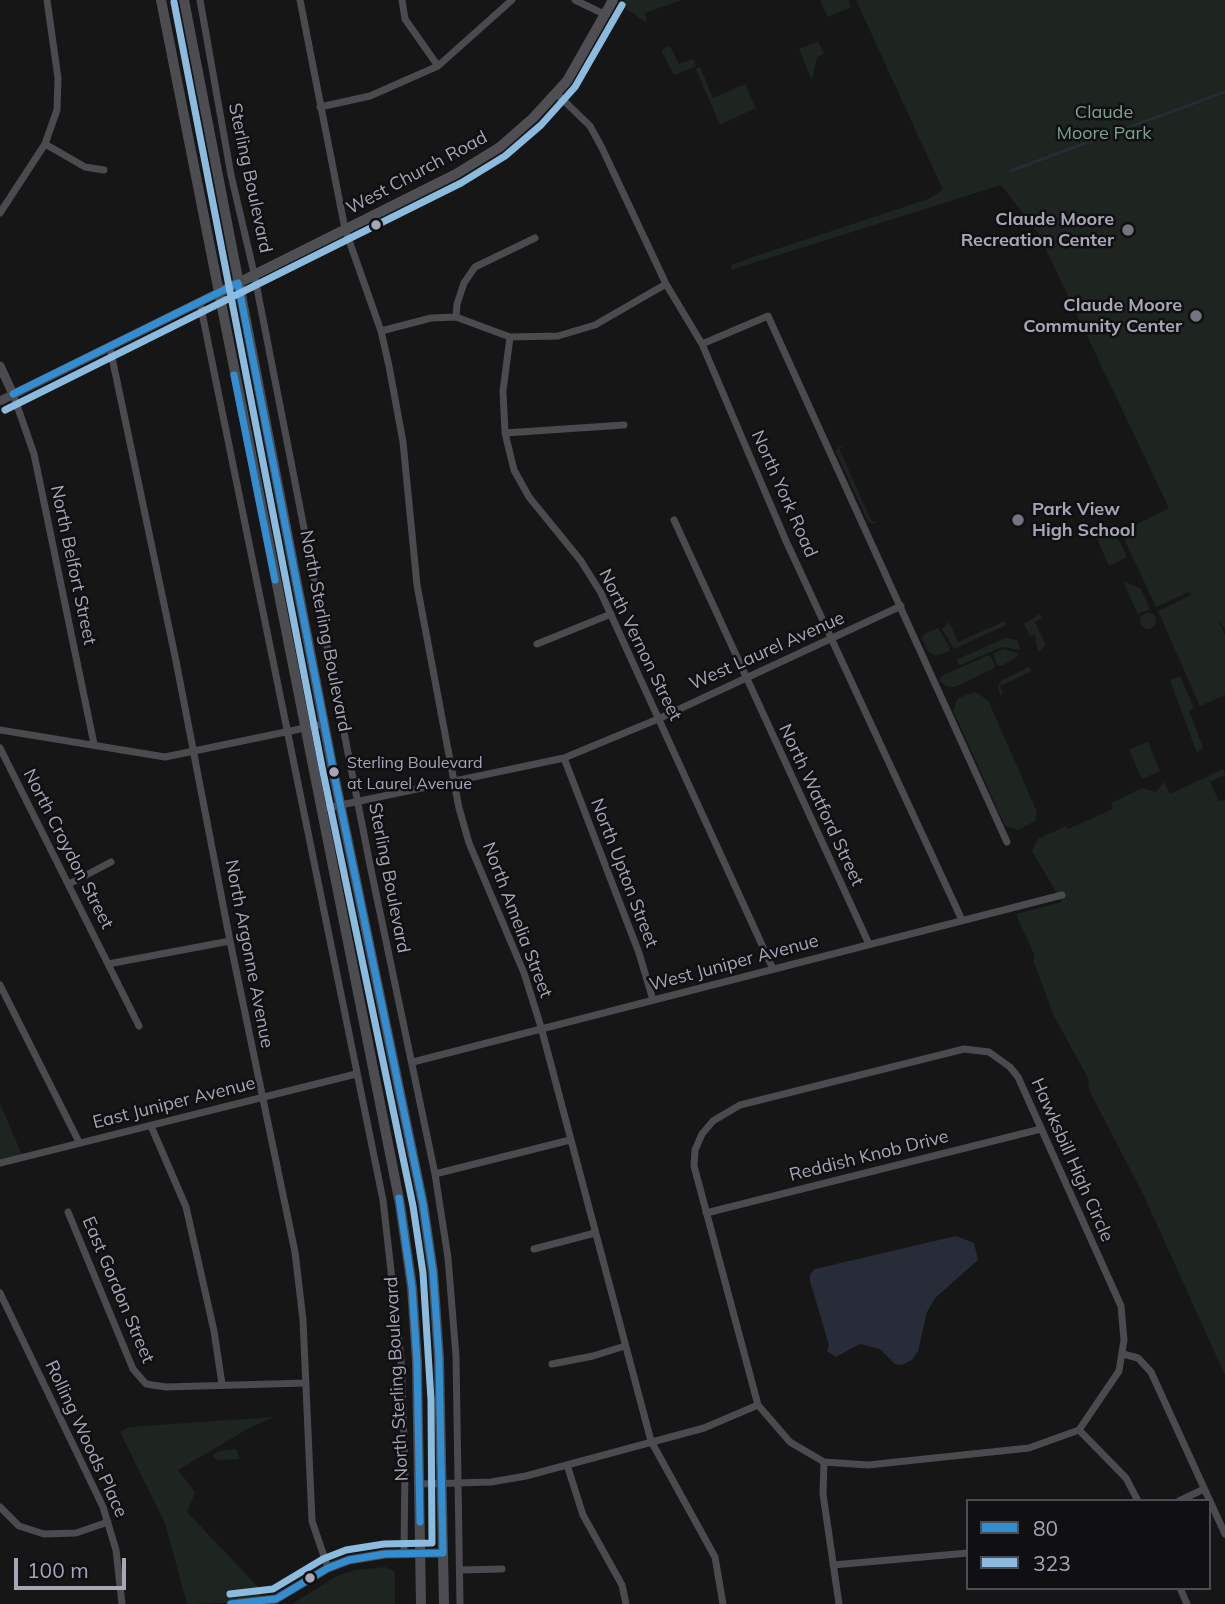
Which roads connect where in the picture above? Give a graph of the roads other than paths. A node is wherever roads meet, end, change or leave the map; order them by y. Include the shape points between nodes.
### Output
1 (47, 0) edge
2 (161, 0) edge
3 (184, 0) edge
4 (200, 0) edge
5 (300, 0) edge
6 (402, 0) edge
7 (512, 0) edge
8 (575, 0) edge
9 (613, 0) edge
10 (606, 15) junction
11 (438, 66) junction
12 (556, 94) junction
13 (320, 107) junction
14 (45, 144) junction
15 (104, 170) dead end
16 (0, 213) edge
17 (345, 229) junction
18 (535, 238) dead end
19 (254, 274) junction
20 (238, 283) junction
21 (666, 284) junction
22 (218, 293) junction
23 (200, 303) junction
24 (456, 317) junction
25 (381, 331) junction
26 (510, 337) junction
27 (702, 344) junction
28 (110, 348) junction
29 (0, 366) edge
30 (13, 394) junction
31 (0, 401) edge
32 (624, 425) dead end
33 (505, 433) junction
34 (674, 520) dead end
35 (901, 607) junction
36 (611, 614) junction
37 (834, 639) junction
38 (537, 645) dead end
39 (746, 679) junction
40 (658, 719) junction
41 (324, 724) junction
42 (308, 729) junction
43 (0, 730) edge
44 (288, 733) junction
45 (94, 744) junction
46 (0, 748) edge
47 (194, 751) junction
48 (564, 758) junction
49 (453, 782) junction
50 (358, 802) junction
51 (340, 805) junction
52 (322, 809) junction
53 (1007, 842) dead end
54 (111, 862) dead end
55 (69, 884) junction
56 (1062, 895) dead end
57 (962, 920) junction
58 (230, 941) junction
59 (869, 944) junction
60 (108, 964) junction
61 (773, 969) junction
62 (0, 985) edge
63 (653, 1000) junction
64 (139, 1026) dead end
65 (541, 1027) junction
66 (413, 1062) junction
67 (356, 1074) junction
68 (265, 1098) junction
69 (151, 1126) junction
70 (1041, 1129) junction
71 (570, 1140) junction
72 (79, 1142) junction
73 (0, 1163) edge
74 (435, 1174) junction
75 (68, 1212) dead end
76 (706, 1213) junction
77 (595, 1233) junction
78 (534, 1249) dead end
79 (0, 1293) edge
80 (625, 1346) junction
81 (1123, 1354) junction
82 (552, 1364) dead end
83 (306, 1383) junction
84 (222, 1384) junction
85 (758, 1405) junction
86 (1079, 1430) junction
87 (651, 1441) junction
88 (824, 1462) junction
89 (567, 1465) junction
90 (442, 1483) junction
91 (459, 1483) junction
92 (420, 1484) junction
93 (1204, 1489) junction
94 (1137, 1499) edge
95 (1183, 1499) edge
96 (1209, 1499) edge
97 (1211, 1504) edge
98 (0, 1507) edge
99 (108, 1522) junction
100 (1225, 1534) edge
101 (443, 1553) junction
102 (966, 1553) edge
103 (404, 1554) junction
104 (421, 1554) junction
105 (833, 1565) junction
106 (328, 1568) junction
107 (502, 1569) dead end
108 (460, 1570) junction
109 (122, 1604) edge
110 (231, 1604) edge
111 (421, 1604) edge
112 (443, 1604) edge
113 (460, 1604) edge
114 (626, 1604) edge
115 (723, 1604) edge
116 (839, 1604) edge

1 - 14 street via 57,110
2 - 22 main road, North Sterling Boulevard
3 - 20 main road, North Sterling Boulevard
4 - 19 street, Sterling Boulevard
5 - 13 street, North Amelia Street
6 - 11 street via 405,19
7 - 11 street
8 - 10 street
9 - 10 main road, West Church Road
10 - 12 main road, West Church Road
11 - 13 street via 370,96
12 - 17 main road, West Church Road via 500,147
12 - 21 street, North York Road via 590,126
13 - 17 street, North Amelia Street
14 - 15 street via 85,167
14 - 16 street
17 - 19 main road, West Church Road
17 - 25 street, North Amelia Street
18 - 24 street via 475,267 464,283
19 - 20 main road, West Church Road
19 - 50 street, Sterling Boulevard
20 - 22 main road, West Church Road
20 - 41 main road, North Sterling Boulevard
21 - 26 street via 594,325 535,338
21 - 27 street, North York Road
22 - 23 street
22 - 42 main road, North Sterling Boulevard
23 - 28 street
23 - 44 street
24 - 25 street via 418,320
24 - 26 street
25 - 49 street, North Amelia Street via 403,442 417,585
26 - 33 street, North Vernon Street via 503,391
27 - 35 street via 768,316
27 - 37 street, North York Road via 786,541
28 - 30 street
28 - 47 street, North Argonne Avenue
29 - 30 street
30 - 31 street
30 - 45 street, North Belfort Street via 34,454
32 - 33 street
33 - 36 street, North Vernon Street via 514,470 529,497 581,561
34 - 39 street, North Watford Street
35 - 37 street, West Laurel Avenue
35 - 53 street
36 - 38 street
36 - 40 street, North Vernon Street
37 - 39 street, West Laurel Avenue
37 - 57 street, North York Road
39 - 40 street, West Laurel Avenue
39 - 59 street, North Watford Street
40 - 48 street, West Laurel Avenue
40 - 61 street, North Vernon Street
41 - 42 street
41 - 51 main road, North Sterling Boulevard
42 - 44 street
42 - 52 main road, North Sterling Boulevard
43 - 45 street
44 - 47 street
44 - 67 street
45 - 47 street via 165,757
46 - 55 street, North Croydon Street
47 - 58 street, North Argonne Avenue
48 - 49 street, West Laurel Avenue
48 - 63 street, North Upton Street
49 - 50 street, West Laurel Avenue
49 - 65 street, North Amelia Street via 469,843 524,972
50 - 51 street, West Laurel Avenue
50 - 66 street, Sterling Boulevard
51 - 52 street, West Laurel Avenue
51 - 90 main road, North Sterling Boulevard via 431,1254
52 - 92 main road, North Sterling Boulevard via 408,1255 418,1362
54 - 55 street
55 - 60 street, North Croydon Street
56 - 57 street, West Juniper Avenue
57 - 59 street, West Juniper Avenue
58 - 60 street
58 - 68 street, North Argonne Avenue
59 - 61 street, West Juniper Avenue
60 - 64 street, North Croydon Street
61 - 63 street, West Juniper Avenue
62 - 72 street
63 - 65 street, West Juniper Avenue
65 - 66 street, West Juniper Avenue
65 - 71 street, North Amelia Street
66 - 74 street, Sterling Boulevard
67 - 68 street, East Juniper Avenue
67 - 103 street via 383,1200 398,1314
68 - 69 street, East Juniper Avenue
68 - 83 street, North Argonne Avenue via 295,1252
69 - 72 street, East Juniper Avenue
69 - 84 street via 186,1207
70 - 76 street, Reddish Knob Drive
70 - 76 street, Hawksbill High Circle via 1018,1077 989,1052 964,1049 927,1058 725,1111 702,1134 695,1150 694,1166
70 - 81 street, Hawksbill High Circle via 1121,1306
71 - 74 street
71 - 77 street, North Amelia Street
72 - 73 street, East Juniper Avenue
74 - 91 street, Sterling Boulevard via 453,1302
75 - 84 street, East Gordon Street via 140,1379 155,1387
76 - 85 street, Hawksbill High Circle
77 - 78 street
77 - 80 street, North Amelia Street
79 - 99 street, Rolling Woods Place
80 - 82 street
80 - 87 street, North Amelia Street
81 - 86 street, Hawksbill High Circle via 1119,1371
81 - 93 street via 1138,1358 1151,1372
83 - 84 street, East Gordon Street
83 - 106 street, North Argonne Avenue via 312,1521
85 - 87 street via 704,1428
85 - 88 street, Hawksbill High Circle via 790,1443
86 - 88 street, Hawksbill High Circle via 1012,1451 867,1465
86 - 94 street via 1126,1478
87 - 89 street
87 - 115 street, North Amelia Street via 715,1557
88 - 105 street via 823,1494
89 - 91 street via 511,1479
89 - 114 street via 583,1516 622,1585
90 - 91 street
90 - 92 street
90 - 101 main road, North Sterling Boulevard
91 - 108 street, Sterling Boulevard
92 - 104 main road, North Sterling Boulevard
93 - 95 street
93 - 96 street
97 - 100 street
98 - 99 street via 19,1526 44,1534 76,1533
99 - 109 street, Rolling Woods Place
101 - 104 street
101 - 112 main road, North Sterling Boulevard
102 - 105 street
103 - 104 street
103 - 106 street via 357,1558
104 - 111 main road, North Sterling Boulevard
105 - 116 street
106 - 110 street via 276,1599
107 - 108 street
108 - 113 street, Sterling Boulevard

